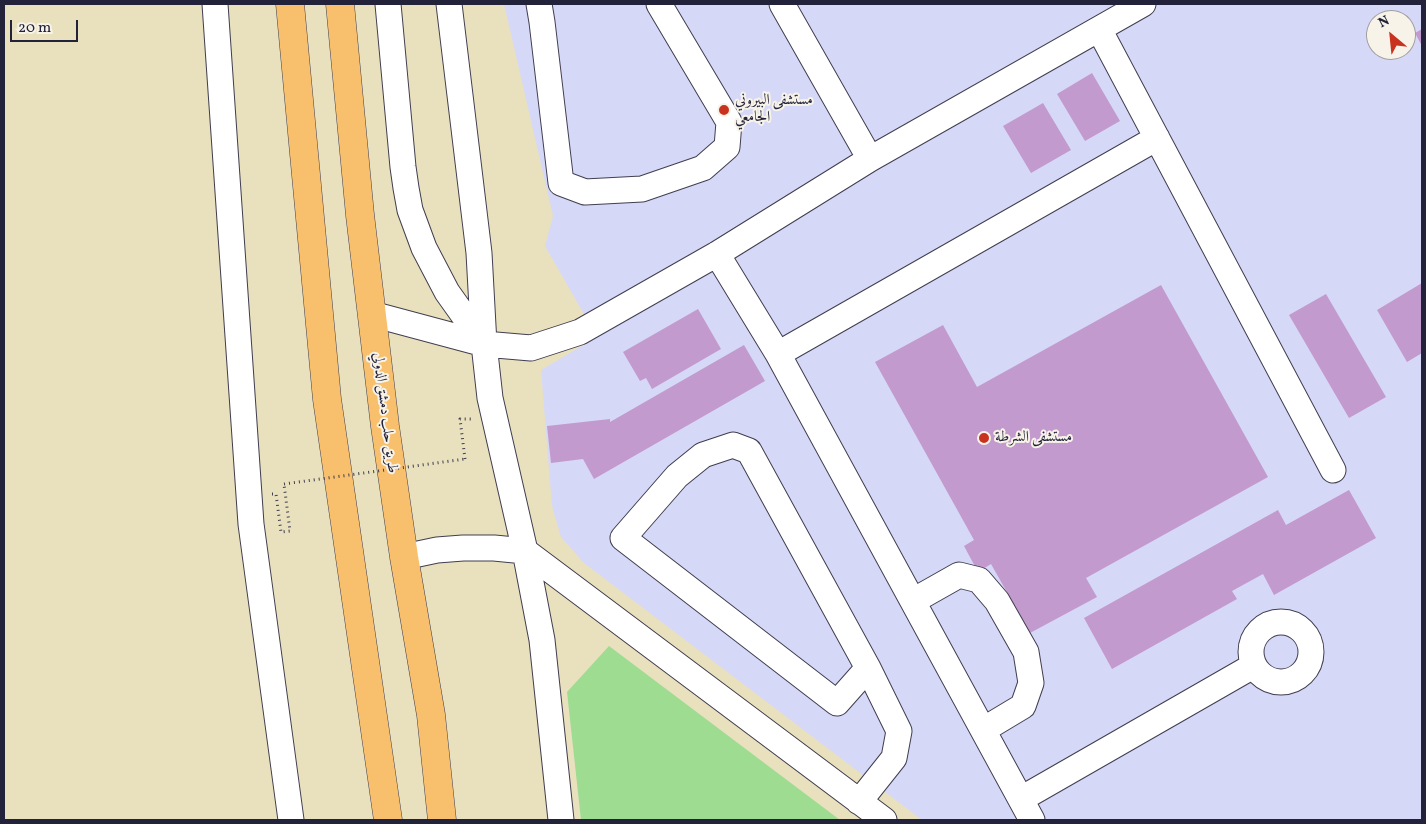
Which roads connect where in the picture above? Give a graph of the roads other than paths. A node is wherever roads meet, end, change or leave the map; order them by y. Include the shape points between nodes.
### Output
1 (215, 4) edge
2 (290, 4) edge
3 (340, 4) edge
4 (388, 4) edge
5 (449, 4) edge
6 (539, 4) edge
7 (659, 4) edge
8 (782, 4) edge
9 (1143, 4) edge
10 (1099, 29) junction
11 (1157, 138) junction
12 (870, 159) junction
13 (717, 254) junction
14 (372, 314) junction
15 (484, 344) junction
16 (778, 354) junction
17 (1333, 470) dead end
18 (525, 551) junction
19 (404, 556) junction
20 (913, 601) junction
21 (1253, 666) dead end
22 (868, 668) junction
23 (983, 730) junction
24 (859, 802) junction
25 (1026, 810) edge
26 (291, 820) edge
27 (388, 820) edge
28 (442, 820) edge
29 (562, 820) edge
30 (884, 820) edge

1 - 26 street via 251,524
2 - 27 highway via 327,399
3 - 14 highway, طريق حلب دمشق الدولي
4 - 15 street via 410,210 424,248 447,292
5 - 15 street via 479,253
6 - 7 street via 561,183 585,192 642,189 703,168 727,147 728,122
8 - 12 street
9 - 10 street
10 - 11 street
10 - 12 street
11 - 16 street
11 - 17 street
12 - 13 street
13 - 15 street via 580,332 531,348
13 - 16 street
14 - 15 street
14 - 19 highway, طريق حلب دمشق الدولي
15 - 18 street via 490,398
16 - 20 street
18 - 19 street via 463,548
18 - 24 street
18 - 29 street via 542,640
19 - 28 highway, طريق حلب دمشق الدولي via 431,715
20 - 23 street
20 - 23 street via 959,574 979,580 997,601 1026,652 1031,683 1023,706
21 - 25 street
22 - 22 street via 749,451 733,445 703,455 677,476 623,538 837,703
22 - 24 street via 899,731 894,758
23 - 25 street
24 - 30 street

